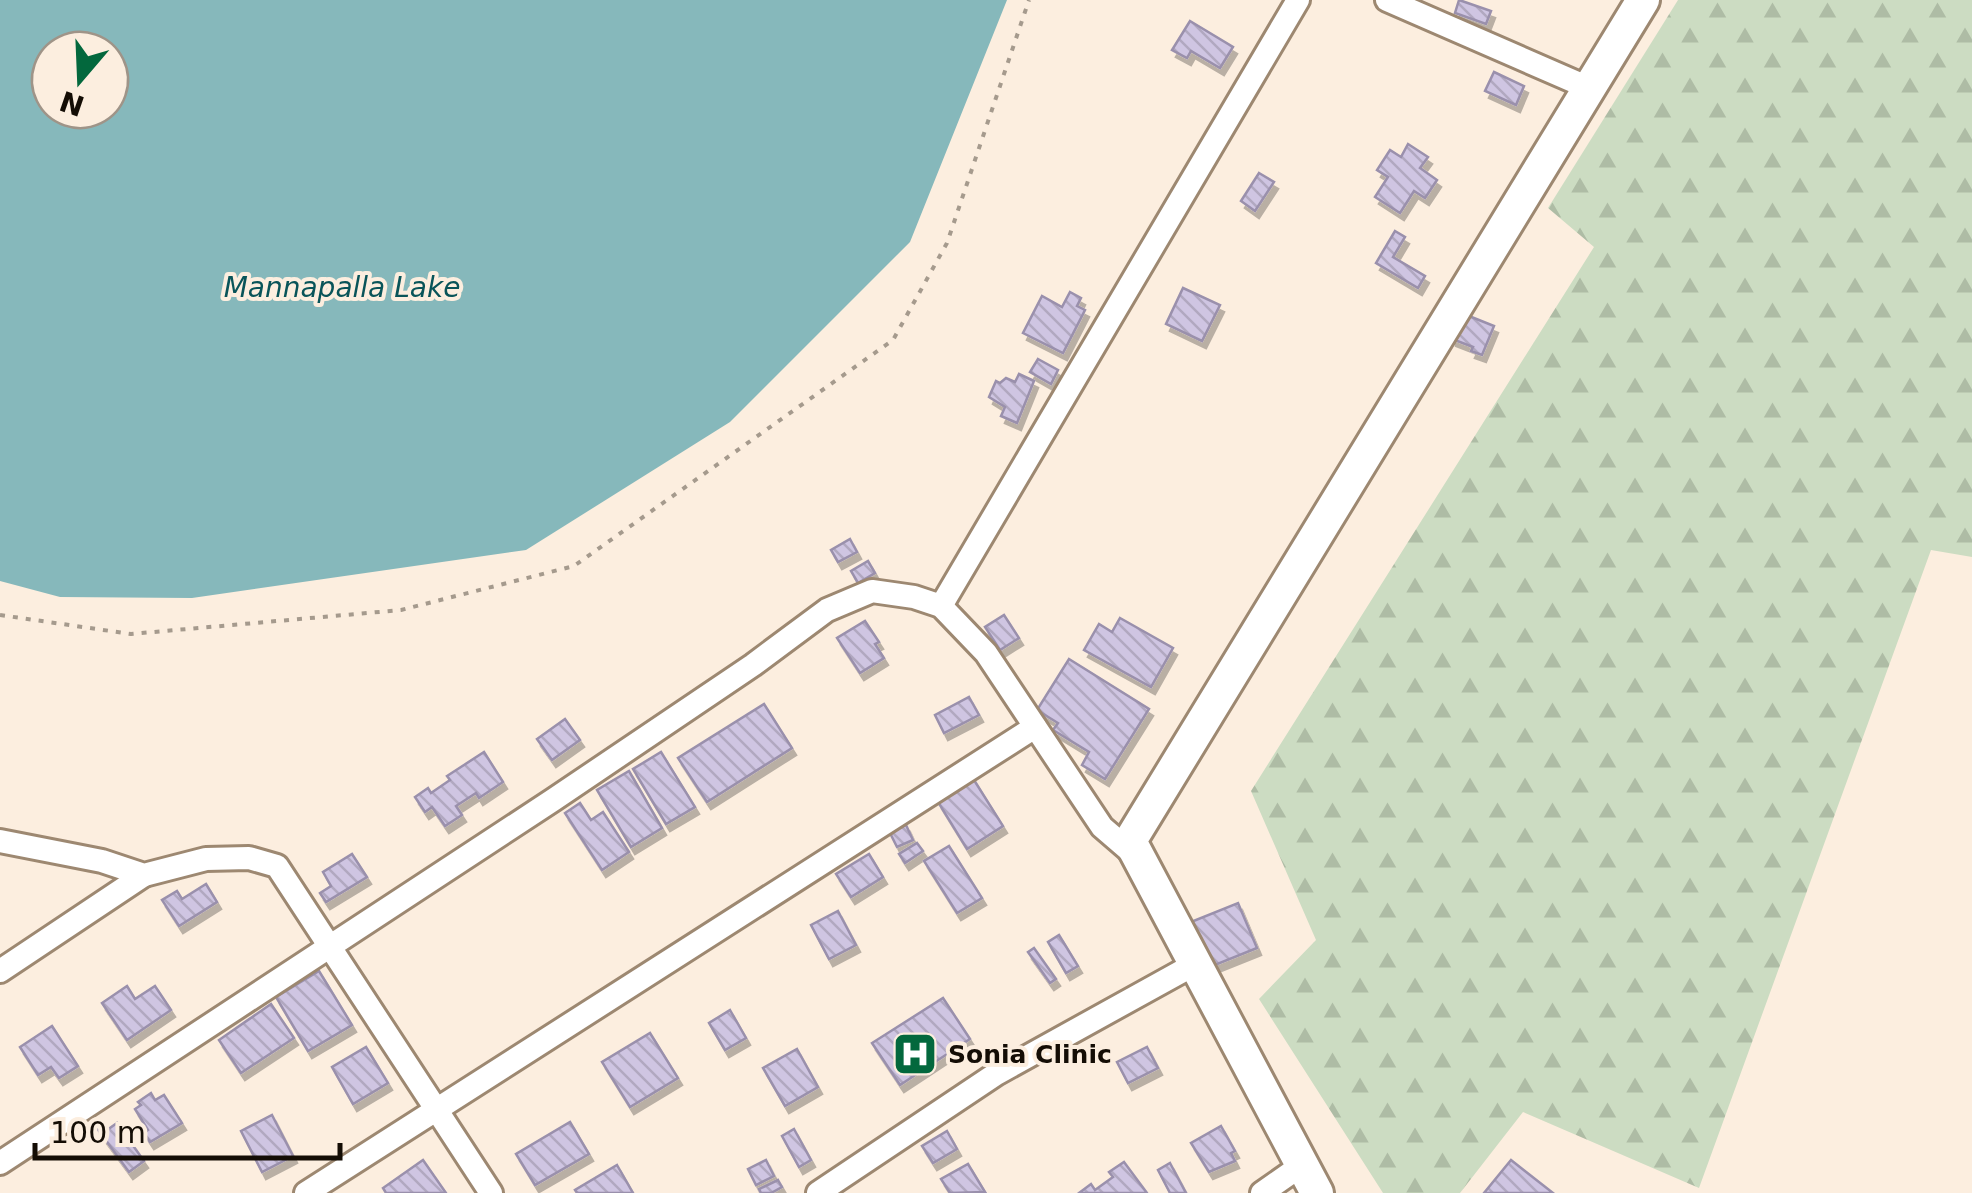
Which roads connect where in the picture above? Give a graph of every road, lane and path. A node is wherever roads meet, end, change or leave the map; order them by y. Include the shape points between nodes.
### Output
1 (1030, 0) edge
2 (1298, 0) edge
3 (1387, 0) edge
4 (1643, 0) edge
5 (1589, 88) junction
6 (941, 606) junction
7 (0, 615) edge
8 (1036, 726) junction
9 (0, 841) edge
10 (1140, 861) junction
11 (144, 876) junction
12 (329, 946) junction
13 (1195, 964) junction
14 (0, 972) edge
15 (434, 1110) junction
16 (0, 1163) edge
17 (1309, 1179) edge
18 (306, 1193) edge
19 (491, 1193) edge
20 (818, 1193) edge
21 (1262, 1193) edge

1 - 7 path via 947,243 893,340 574,566 401,610 170,631 131,634
2 - 6 street
3 - 5 street
4 - 5 street
5 - 10 street via 1130,841
6 - 8 street via 986,653
6 - 12 street via 872,591 827,610
8 - 10 street via 1102,826
8 - 15 street
9 - 11 street
10 - 13 street
11 - 12 street via 206,859 249,858 277,866
11 - 14 street
12 - 15 street
12 - 16 street
13 - 17 street
13 - 20 street via 996,1074
15 - 18 street
15 - 19 street
17 - 21 street

